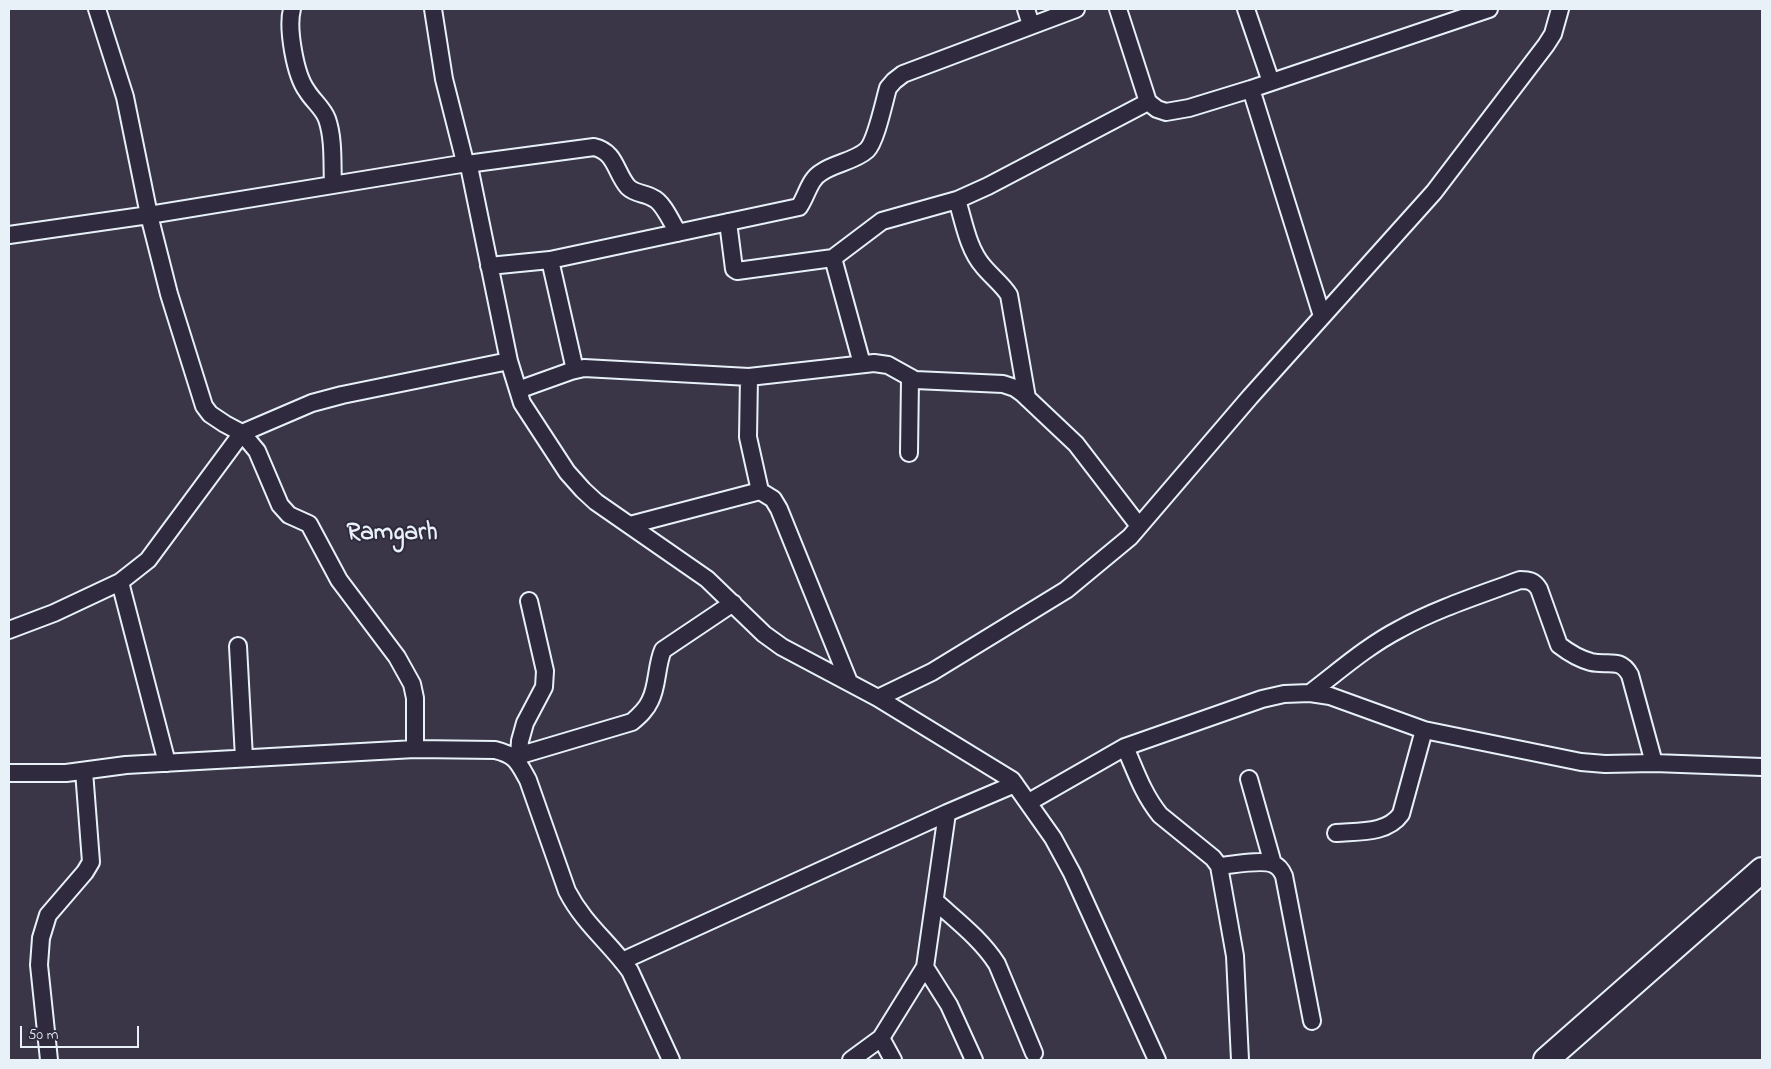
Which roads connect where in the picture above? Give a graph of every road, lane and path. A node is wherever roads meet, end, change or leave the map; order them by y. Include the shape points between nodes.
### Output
1 (97, 9) edge
2 (292, 9) edge
3 (433, 9) edge
4 (1026, 9) edge
5 (1076, 9) edge
6 (1118, 9) edge
7 (1246, 9) edge
8 (1489, 9) edge
9 (1560, 9) edge
10 (1031, 25) junction
11 (1271, 82) junction
12 (1251, 89) junction
13 (1148, 102) junction
14 (466, 163) junction
15 (333, 185) junction
16 (957, 200) junction
17 (149, 215) junction
18 (728, 222) junction
19 (678, 233) junction
20 (9, 235) edge
21 (833, 258) junction
22 (550, 260) junction
23 (489, 266) junction
24 (1322, 316) junction
25 (509, 361) junction
26 (862, 364) junction
27 (575, 370) junction
28 (749, 377) junction
29 (910, 379) junction
30 (518, 390) junction
31 (1027, 398) junction
32 (242, 433) junction
33 (909, 453) dead end
34 (760, 491) junction
35 (630, 526) junction
36 (1139, 526) junction
37 (120, 582) junction
38 (529, 601) dead end
39 (733, 603) junction
40 (9, 630) edge
41 (238, 646) dead end
42 (849, 682) junction
43 (1310, 693) junction
44 (883, 701) junction
45 (1424, 730) junction
46 (1125, 747) junction
47 (414, 749) junction
48 (517, 756) junction
49 (244, 758) junction
50 (167, 763) junction
51 (1654, 763) junction
52 (1762, 767) edge
53 (84, 771) junction
54 (9, 773) edge
55 (1249, 779) dead end
56 (1013, 782) junction
57 (1029, 802) junction
58 (947, 813) junction
59 (1336, 833) dead end
60 (1273, 864) junction
61 (1219, 866) junction
62 (1762, 870) edge
63 (935, 901) junction
64 (622, 960) junction
65 (925, 967) junction
66 (1312, 1021) dead end
67 (881, 1038) junction
68 (1034, 1053) dead end
69 (49, 1060) edge
70 (671, 1060) edge
71 (851, 1060) edge
72 (894, 1060) edge
73 (974, 1060) edge
74 (1157, 1060) edge
75 (1240, 1060) edge
76 (1546, 1060) edge

1 - 17 street via 125,97
2 - 15 street via 291,34 300,75 306,90 324,112 330,129
3 - 14 street via 444,80
4 - 10 street
5 - 10 street
6 - 13 street
7 - 11 street
8 - 11 street
9 - 24 street via 1553,34 1546,45 1434,192
10 - 18 street via 903,74 888,88 868,149 821,172 813,179 799,207
11 - 12 street
12 - 13 street via 1174,112 1157,109
12 - 24 street
13 - 16 street
14 - 15 street
14 - 19 street via 594,147 604,149 627,185 659,202
14 - 23 street
15 - 17 street
16 - 21 street via 882,222
16 - 31 street via 974,253 1009,295
17 - 20 street
17 - 32 street via 169,294 204,406 224,424
18 - 19 street
18 - 21 street via 734,269 737,271
19 - 22 street
21 - 26 street
22 - 23 street
22 - 27 street
23 - 25 street
24 - 36 street
25 - 30 street
25 - 32 street via 312,403
26 - 28 street
26 - 29 street via 888,365
27 - 28 street via 594,368
27 - 30 street
28 - 34 street via 748,437
29 - 31 street via 1003,384 1015,388
29 - 33 street
30 - 35 street via 522,403 567,472 596,502
31 - 36 street via 1076,444
32 - 37 street via 148,560
32 - 47 street via 262,460 280,506 289,515 309,524 339,580 397,657 412,684 415,698
34 - 35 street
34 - 42 street via 773,499 779,509
35 - 39 street via 707,579
36 - 44 street via 1066,590
37 - 40 street
37 - 50 street
38 - 48 street via 545,671 544,687 525,723
39 - 42 street via 782,647
39 - 48 street via 663,650 651,701 632,722
41 - 49 street
42 - 44 street
43 - 45 street via 1330,696
43 - 46 street via 1262,699
43 - 51 street via 1365,650 1399,629 1431,613 1520,580 1528,580 1539,589 1559,645 1589,662 1617,663 1625,667
44 - 56 street
45 - 51 street via 1580,762
45 - 59 street via 1401,814 1395,823 1382,828
46 - 57 street
46 - 61 street via 1148,799 1160,816
47 - 48 street via 495,750
47 - 49 street
48 - 64 street via 575,906
49 - 50 street
50 - 53 street
51 - 52 street
53 - 54 street
53 - 69 street via 91,862 48,915 41,938 39,965
55 - 60 street
56 - 57 street
56 - 58 street
57 - 74 street via 1072,873
58 - 63 street
58 - 64 street
60 - 61 street
60 - 66 street via 1284,876
61 - 75 street via 1235,956
62 - 76 main road
63 - 65 street
63 - 68 street via 978,939 993,958
64 - 70 street
65 - 67 street
65 - 73 street via 949,1005
67 - 71 street
67 - 72 street

